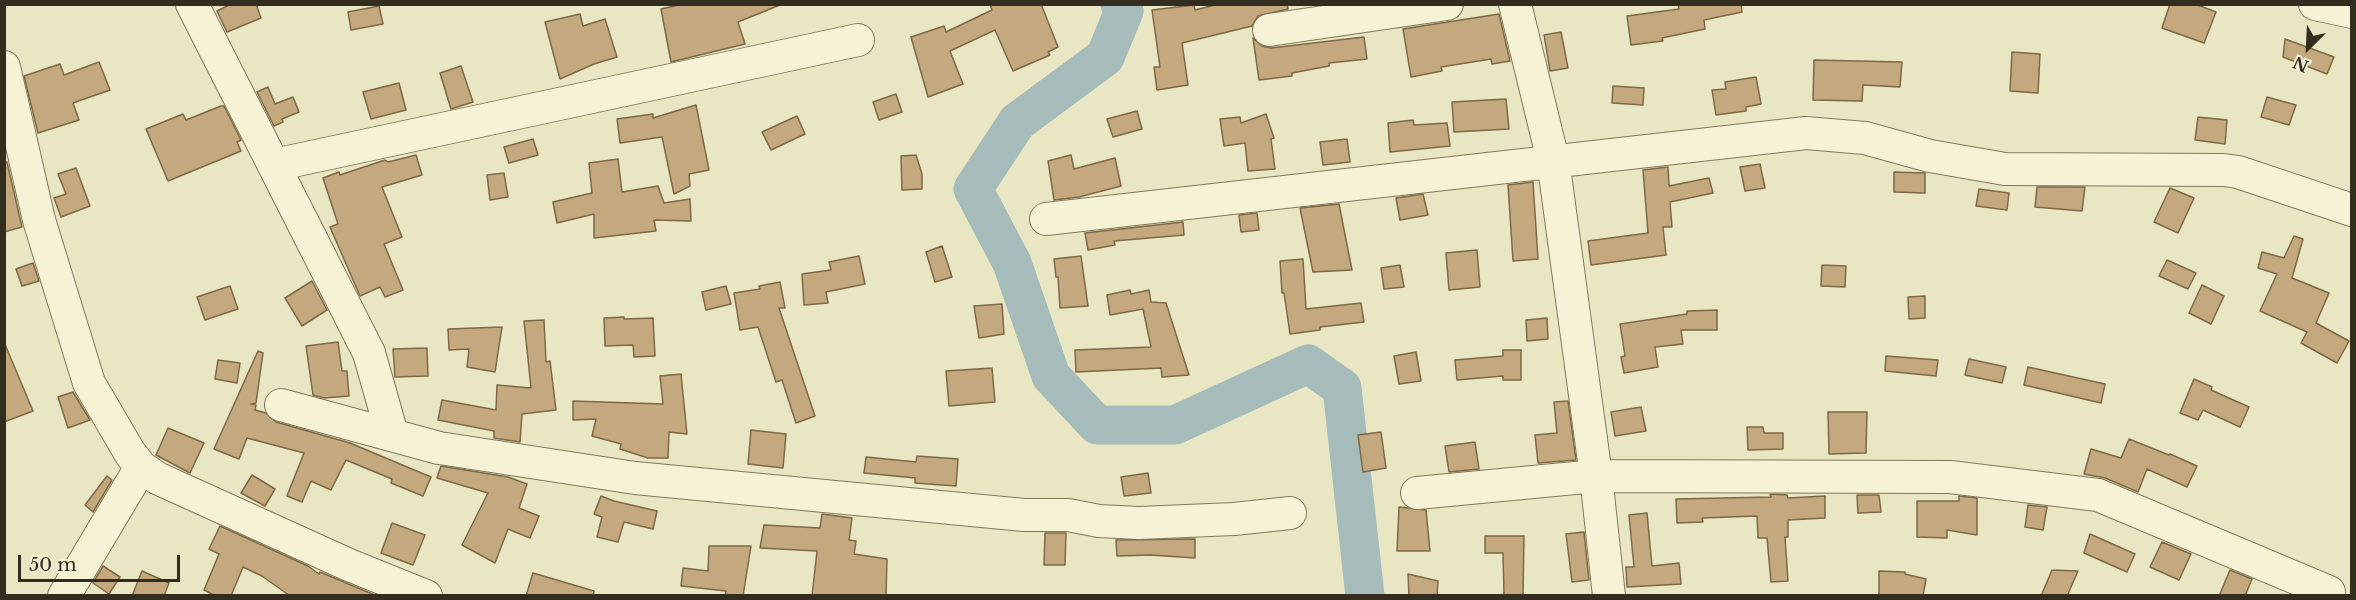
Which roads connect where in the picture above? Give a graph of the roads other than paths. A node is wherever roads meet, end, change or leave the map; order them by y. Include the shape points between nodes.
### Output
1 (192, 4) edge
2 (1447, 4) edge
3 (1515, 4) edge
4 (2315, 4) edge
5 (2352, 12) edge
6 (1269, 30) dead end
7 (858, 40) dead end
8 (4, 68) edge
9 (1553, 160) junction
10 (273, 165) junction
11 (2352, 210) edge
12 (1046, 219) dead end
13 (281, 405) dead end
14 (392, 434) junction
15 (141, 467) junction
16 (1596, 476) junction
17 (1417, 493) dead end
18 (1290, 513) dead end
19 (2329, 592) dead end
20 (64, 596) edge
21 (426, 596) edge
22 (1609, 596) edge

1 - 10 street
2 - 6 street
3 - 9 street
4 - 5 street
7 - 10 street
8 - 15 street via 39,220 89,383
9 - 11 street via 1806,133 1865,138 1930,156 2005,170 2224,170
9 - 12 street
9 - 16 street
10 - 14 street via 369,353
13 - 14 street
14 - 18 street via 463,452 635,478 1024,515 1062,514 1139,524
15 - 20 street
15 - 21 street via 157,478
16 - 17 street
16 - 19 street via 1950,477 2093,493
16 - 22 street

